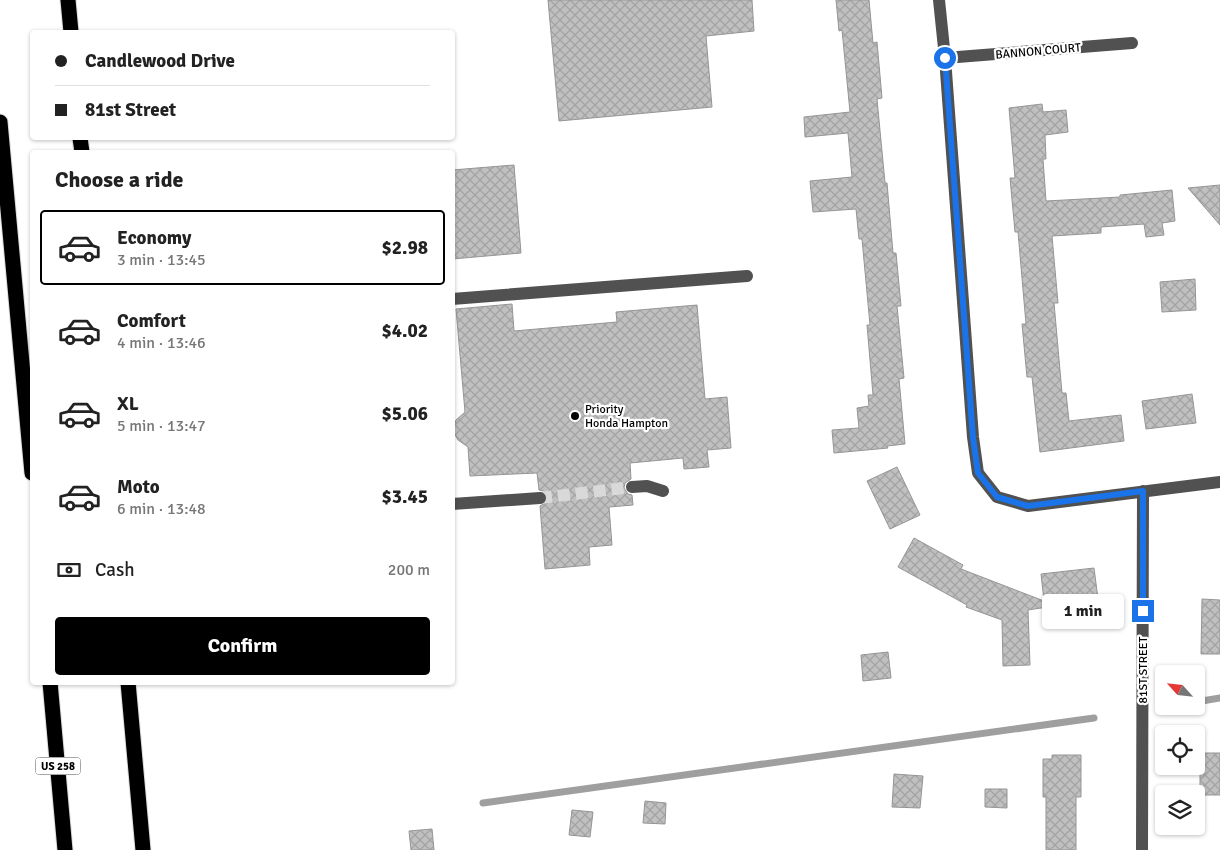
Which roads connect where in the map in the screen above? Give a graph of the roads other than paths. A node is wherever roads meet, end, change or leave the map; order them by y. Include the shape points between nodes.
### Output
1 (68, 0) edge
2 (939, 0) edge
3 (71, 30) edge
4 (1132, 43) dead end
5 (945, 58) junction
6 (0, 122) edge
7 (747, 276) dead end
8 (455, 299) edge
9 (30, 451) edge
10 (1220, 482) edge
11 (632, 487) tunnel mouth
12 (663, 491) dead end
13 (1143, 491) junction
14 (540, 498) tunnel mouth
15 (455, 504) edge
16 (50, 685) edge
17 (128, 685) edge
18 (65, 850) edge
19 (143, 850) edge
20 (1142, 850) edge

1 - 3 highway
2 - 5 street
4 - 5 street, BANNON COURT
5 - 13 street via 978,473 997,497 1028,506
6 - 9 highway
7 - 8 street
10 - 13 street
11 - 12 street via 647,486
13 - 20 street, 81ST STREET
14 - 15 street
16 - 18 highway, US 258
17 - 19 highway

